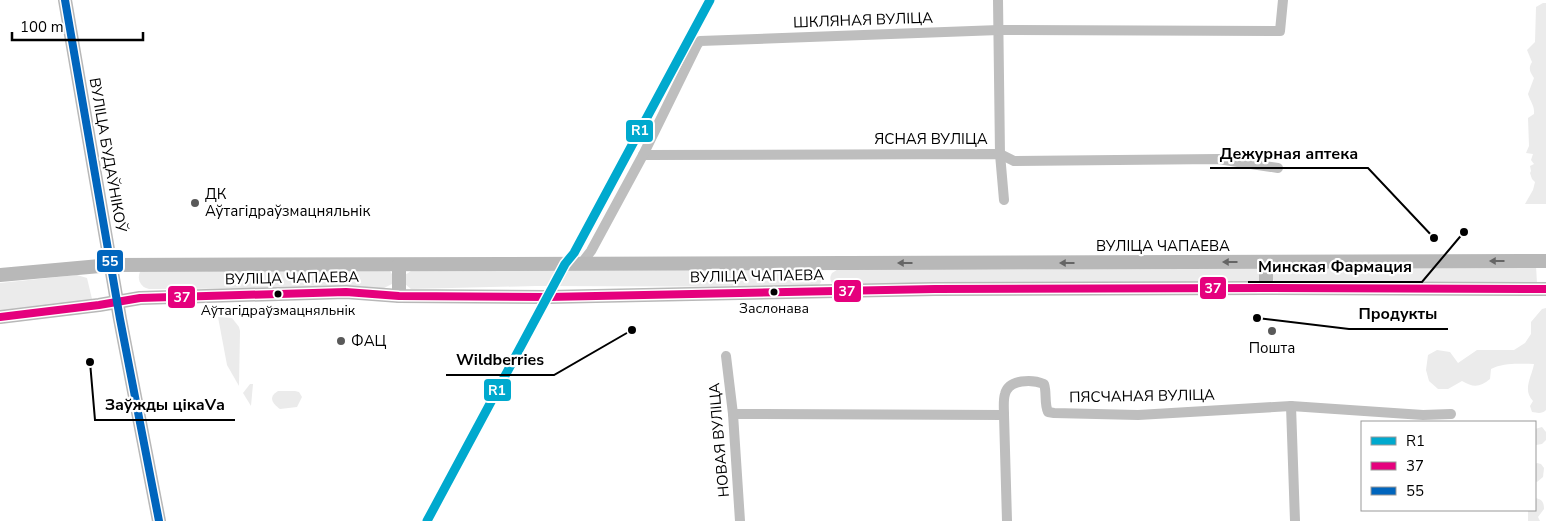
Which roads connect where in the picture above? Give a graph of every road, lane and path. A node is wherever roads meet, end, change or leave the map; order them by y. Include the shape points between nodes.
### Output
1 (64, 0) edge
2 (998, 0) edge
3 (1283, 0) edge
4 (999, 30) junction
5 (1000, 154) junction
6 (643, 155) junction
7 (1278, 168) dead end
8 (1004, 200) dead end
9 (1546, 261) edge
10 (1266, 262) junction
11 (581, 264) junction
12 (110, 265) junction
13 (399, 265) junction
14 (0, 275) edge
15 (1266, 288) junction
16 (1546, 289) edge
17 (399, 296) junction
18 (118, 301) junction
19 (0, 317) edge
20 (726, 356) dead end
21 (1290, 406) junction
22 (733, 414) junction
23 (1451, 414) dead end
24 (1004, 415) junction
25 (159, 521) edge
26 (740, 521) edge
27 (1008, 521) edge
28 (1295, 521) edge

1 - 12 main road, ВУЛІЦА БУДАЎНІКОЎ
2 - 4 street
3 - 4 street, ШКЛЯНАЯ ВУЛІЦА via 1280,31
4 - 5 street
4 - 6 street, ШКЛЯНАЯ ВУЛІЦА via 700,41
5 - 6 street, ЯСНАЯ ВУЛІЦА
5 - 7 street, ЯСНАЯ ВУЛІЦА via 1014,161 1218,160
5 - 8 street
6 - 11 street, ШКЛЯНАЯ ВУЛІЦА
9 -> 10 main road, ВУЛІЦА ЧАПАЕВА
10 -> 11 main road, ВУЛІЦА ЧАПАЕВА
10 - 15 main road
11 - 13 main road, ВУЛІЦА ЧАПАЕВА
12 - 13 main road, ВУЛІЦА ЧАПАЕВА
12 - 14 main road, ВУЛІЦА ЧАПАЕВА
12 - 18 main road, ВУЛІЦА БУДАЎНІКОЎ
13 - 17 main road
15 - 16 main road, ВУЛІЦА ЧАПАЕВА
15 - 17 main road, ВУЛІЦА ЧАПАЕВА
17 - 18 main road, ВУЛІЦА ЧАПАЕВА via 346,292
18 - 19 main road, ВУЛІЦА ЧАПАЕВА
18 - 25 main road, ВУЛІЦА БУДАЎНІКОЎ
20 - 22 street, НОВАЯ ВУЛІЦА
21 - 23 street, ПЯСЧАНАЯ ВУЛІЦА
21 - 24 street, ПЯСЧАНАЯ ВУЛІЦА via 1138,415 1054,413 1048,412 1044,384 1037,381 1010,385 1005,394
21 - 28 street
22 - 24 street
22 - 26 street, НОВАЯ ВУЛІЦА
24 - 27 street

